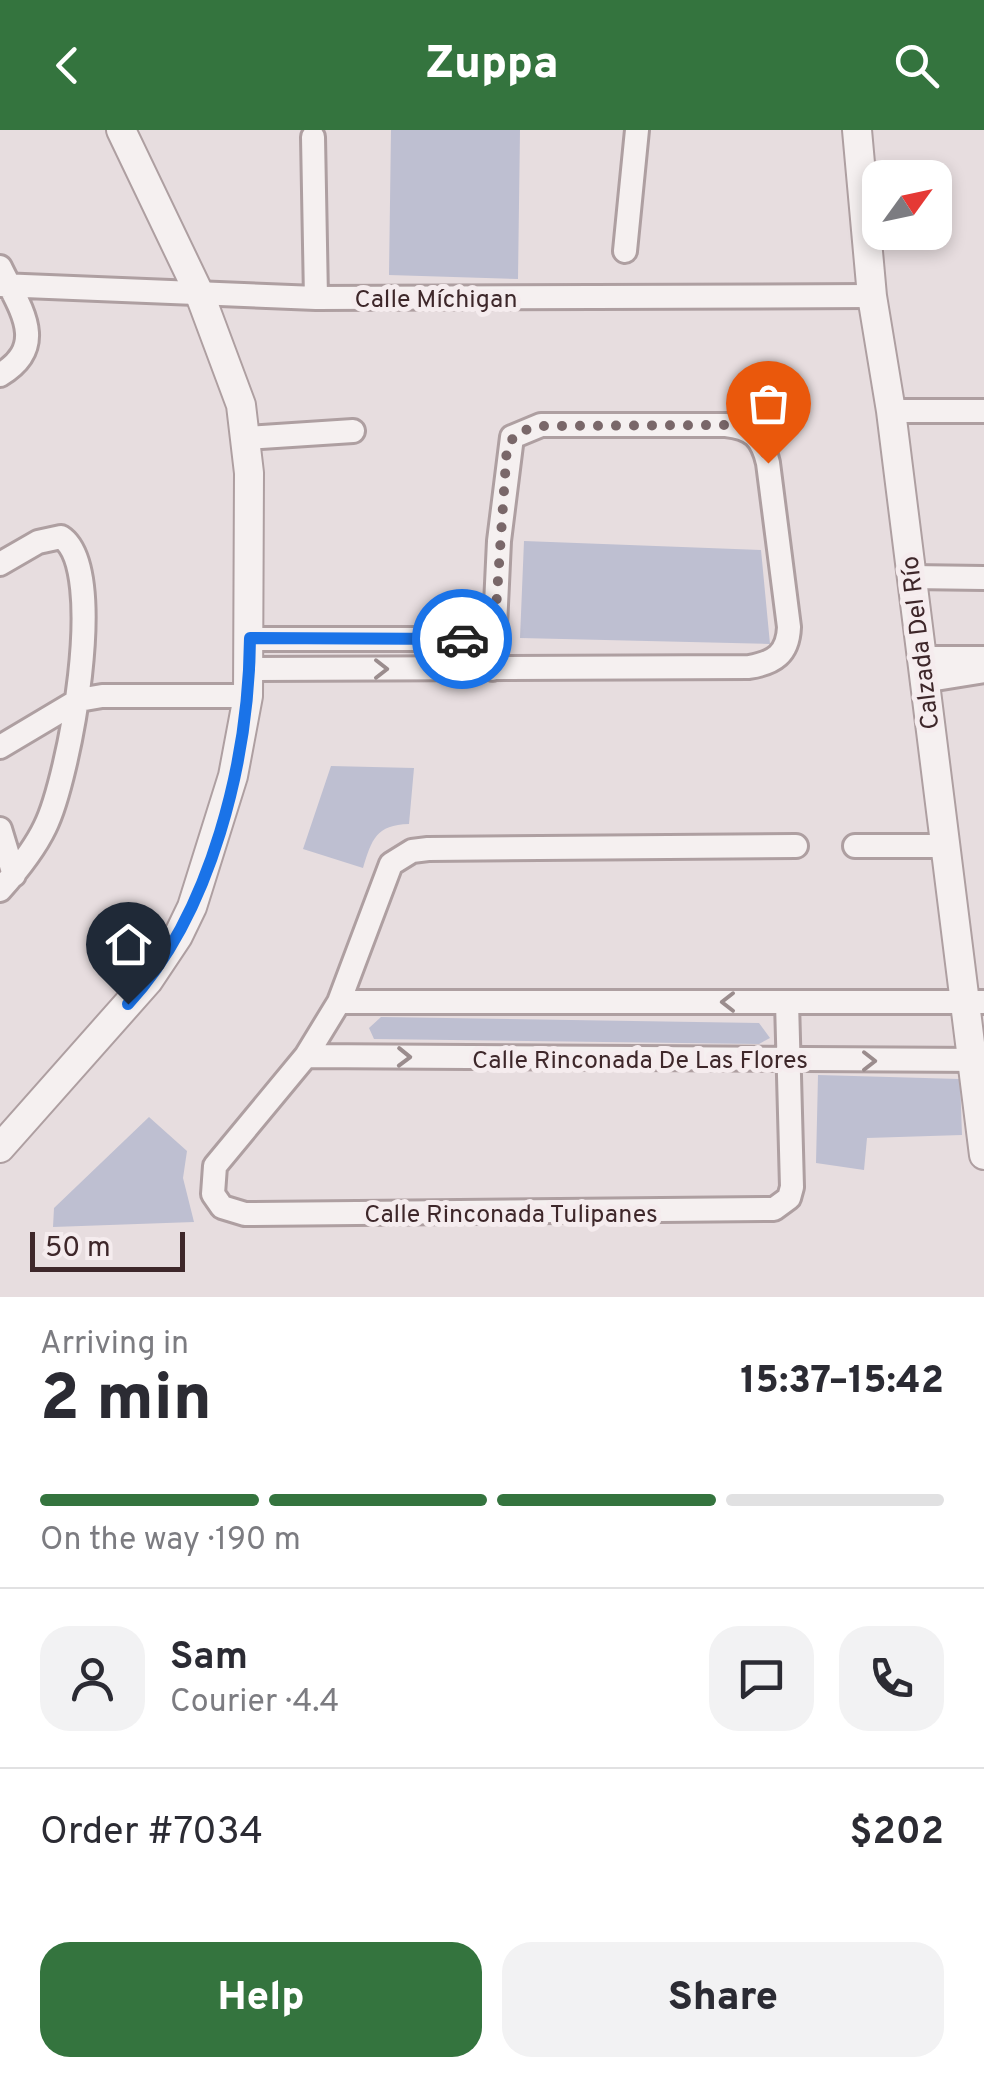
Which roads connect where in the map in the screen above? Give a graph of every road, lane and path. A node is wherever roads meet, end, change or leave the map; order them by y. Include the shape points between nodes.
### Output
1 (121, 130) edge
2 (637, 130) edge
3 (856, 130) edge
4 (312, 132) edge
5 (625, 251) dead end
6 (3, 279) edge
7 (200, 296) junction
8 (872, 296) junction
9 (316, 298) junction
10 (0, 374) edge
11 (984, 411) edge
12 (892, 412) junction
13 (353, 431) dead end
14 (247, 438) junction
15 (0, 564) edge
16 (912, 577) junction
17 (984, 578) edge
18 (250, 638) junction
19 (494, 639) junction
20 (984, 658) edge
21 (493, 670) junction
22 (922, 670) junction
23 (984, 670) edge
24 (249, 682) junction
25 (80, 700) junction
26 (0, 747) edge
27 (0, 829) edge
28 (796, 846) dead end
29 (855, 846) dead end
30 (944, 846) junction
31 (7, 882) edge
32 (340, 1002) junction
33 (787, 1002) junction
34 (974, 1002) edge
35 (306, 1056) junction
36 (786, 1060) junction
37 (978, 1060) edge
38 (0, 1148) edge
39 (984, 1155) edge

1 - 7 street
2 - 5 street
3 - 8 street, Calzada Del Río
4 - 9 street
6 - 7 street, Calle Míchigan
6 - 10 street via 27,330 26,351
7 - 9 street, Calle Míchigan
7 - 14 street
8 - 9 street, Calle Míchigan
8 - 12 street, Calzada Del Río
11 - 12 street
12 - 16 street, Calzada Del Río
13 - 14 street
14 - 18 street
15 - 25 street via 38,542 61,538 72,544 82,567
16 - 17 street
16 - 22 street, Calzada Del Río
18 - 19 street
18 - 24 street
19 - 21 street
19 - 21 street via 512,437 541,426 726,425 760,439 789,628 784,652 774,661 749,668
20 - 22 street
24 -> 21 street
22 - 23 street
22 - 30 street, Calzada Del Río
24 - 25 street
24 - 38 street via 234,776 178,936 148,981
25 - 26 street
25 - 31 street via 45,828
27 - 31 street
28 - 32 street via 412,851 385,874
29 - 30 street
30 - 34 street, Calzada Del Río
33 -> 32 street
32 - 35 street
33 - 34 street
33 - 36 street, Calle Rinconada Tulipanes
34 - 37 street, Calzada Del Río
35 -> 36 street, Calle Rinconada De Las Flores
35 - 36 street, Calle Rinconada Tulipanes via 215,1166 213,1194 230,1212 774,1209 792,1187
36 -> 37 street, Calle Rinconada De Las Flores
37 - 39 street, Calzada Del Río

